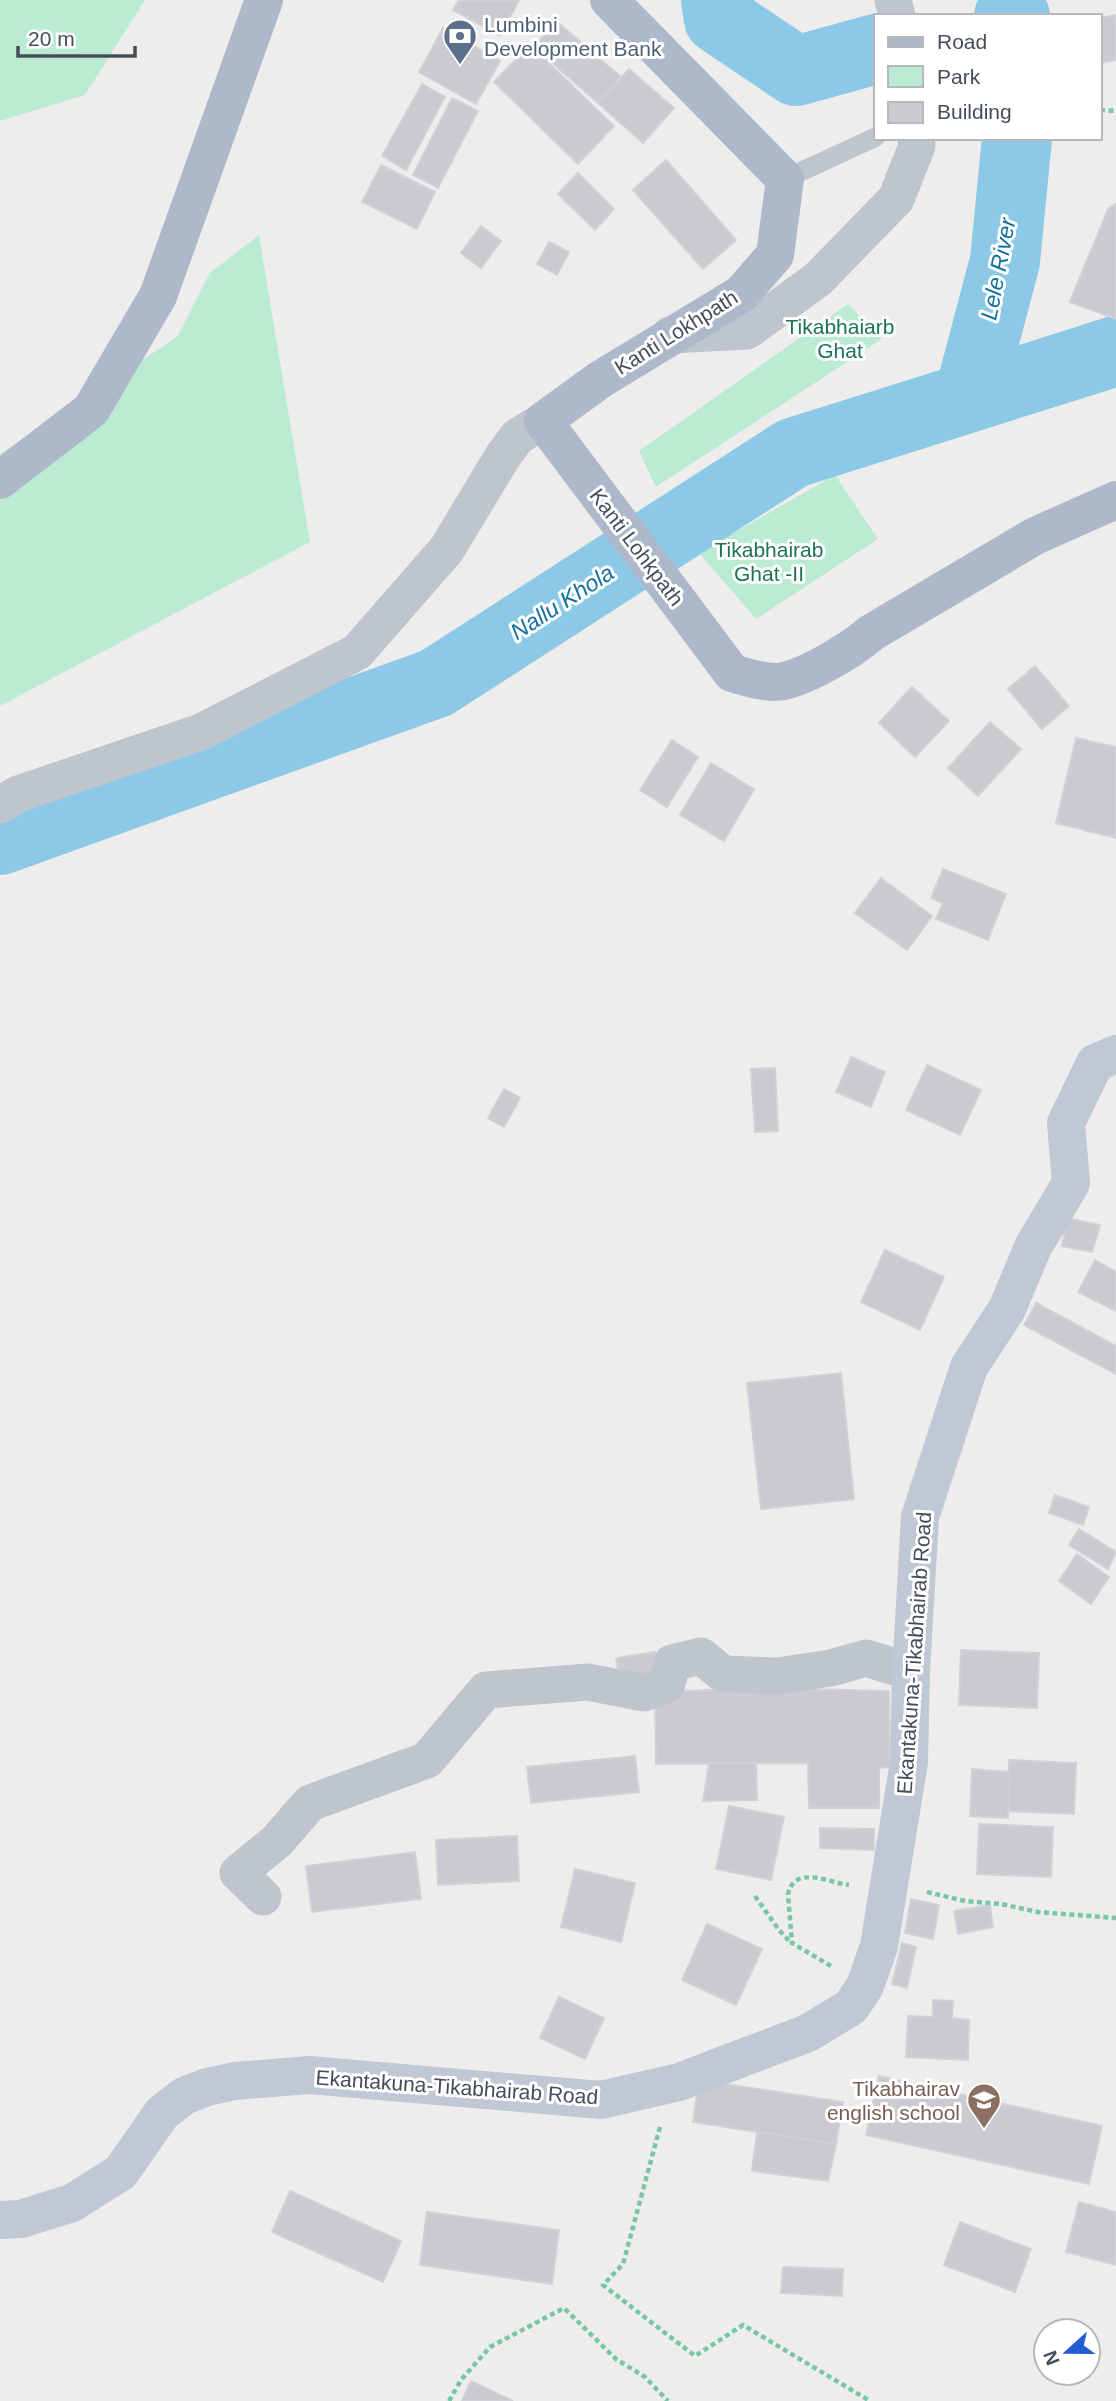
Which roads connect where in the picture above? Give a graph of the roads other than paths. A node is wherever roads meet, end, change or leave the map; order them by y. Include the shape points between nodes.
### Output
1 (264, 0) edge
2 (609, 0) edge
3 (874, 138) edge
4 (916, 140) edge
5 (785, 179) junction
6 (670, 335) junction
7 (543, 421) junction
8 (0, 480) edge
9 (1116, 500) edge
10 (0, 805) edge
11 (1116, 1054) edge
12 (911, 1672) junction
13 (264, 1897) dead end
14 (0, 2220) edge

1 - 8 main road via 158,296 91,410
2 - 5 main road
3 - 5 lane
4 - 6 street via 896,199 818,279 747,331
5 - 6 main road, Kanti Lokhpath via 775,256 741,293
6 - 7 main road, Kanti Lokhpath
7 - 9 main road, Kanti Lohkpath via 732,673 754,680 778,682 815,669 1035,536
7 - 10 street via 517,437 447,549 357,652 201,732 18,794
11 - 12 main road, Ekantakuna-Tikabhairab Road via 1095,1063 1066,1123 1072,1184 1033,1247 1007,1309 969,1367 920,1517
12 - 13 street via 866,1658 777,1676 723,1674 701,1656 672,1663 667,1684 644,1693 588,1682 486,1690 427,1760 310,1804 277,1841 238,1873
12 - 14 main road, Ekantakuna-Tikabhairab Road via 907,1775 879,1946 865,1986 851,2007 808,2033 680,2082 601,2100 309,2075 207,2087 184,2096 162,2113 121,2172 72,2203 21,2219

